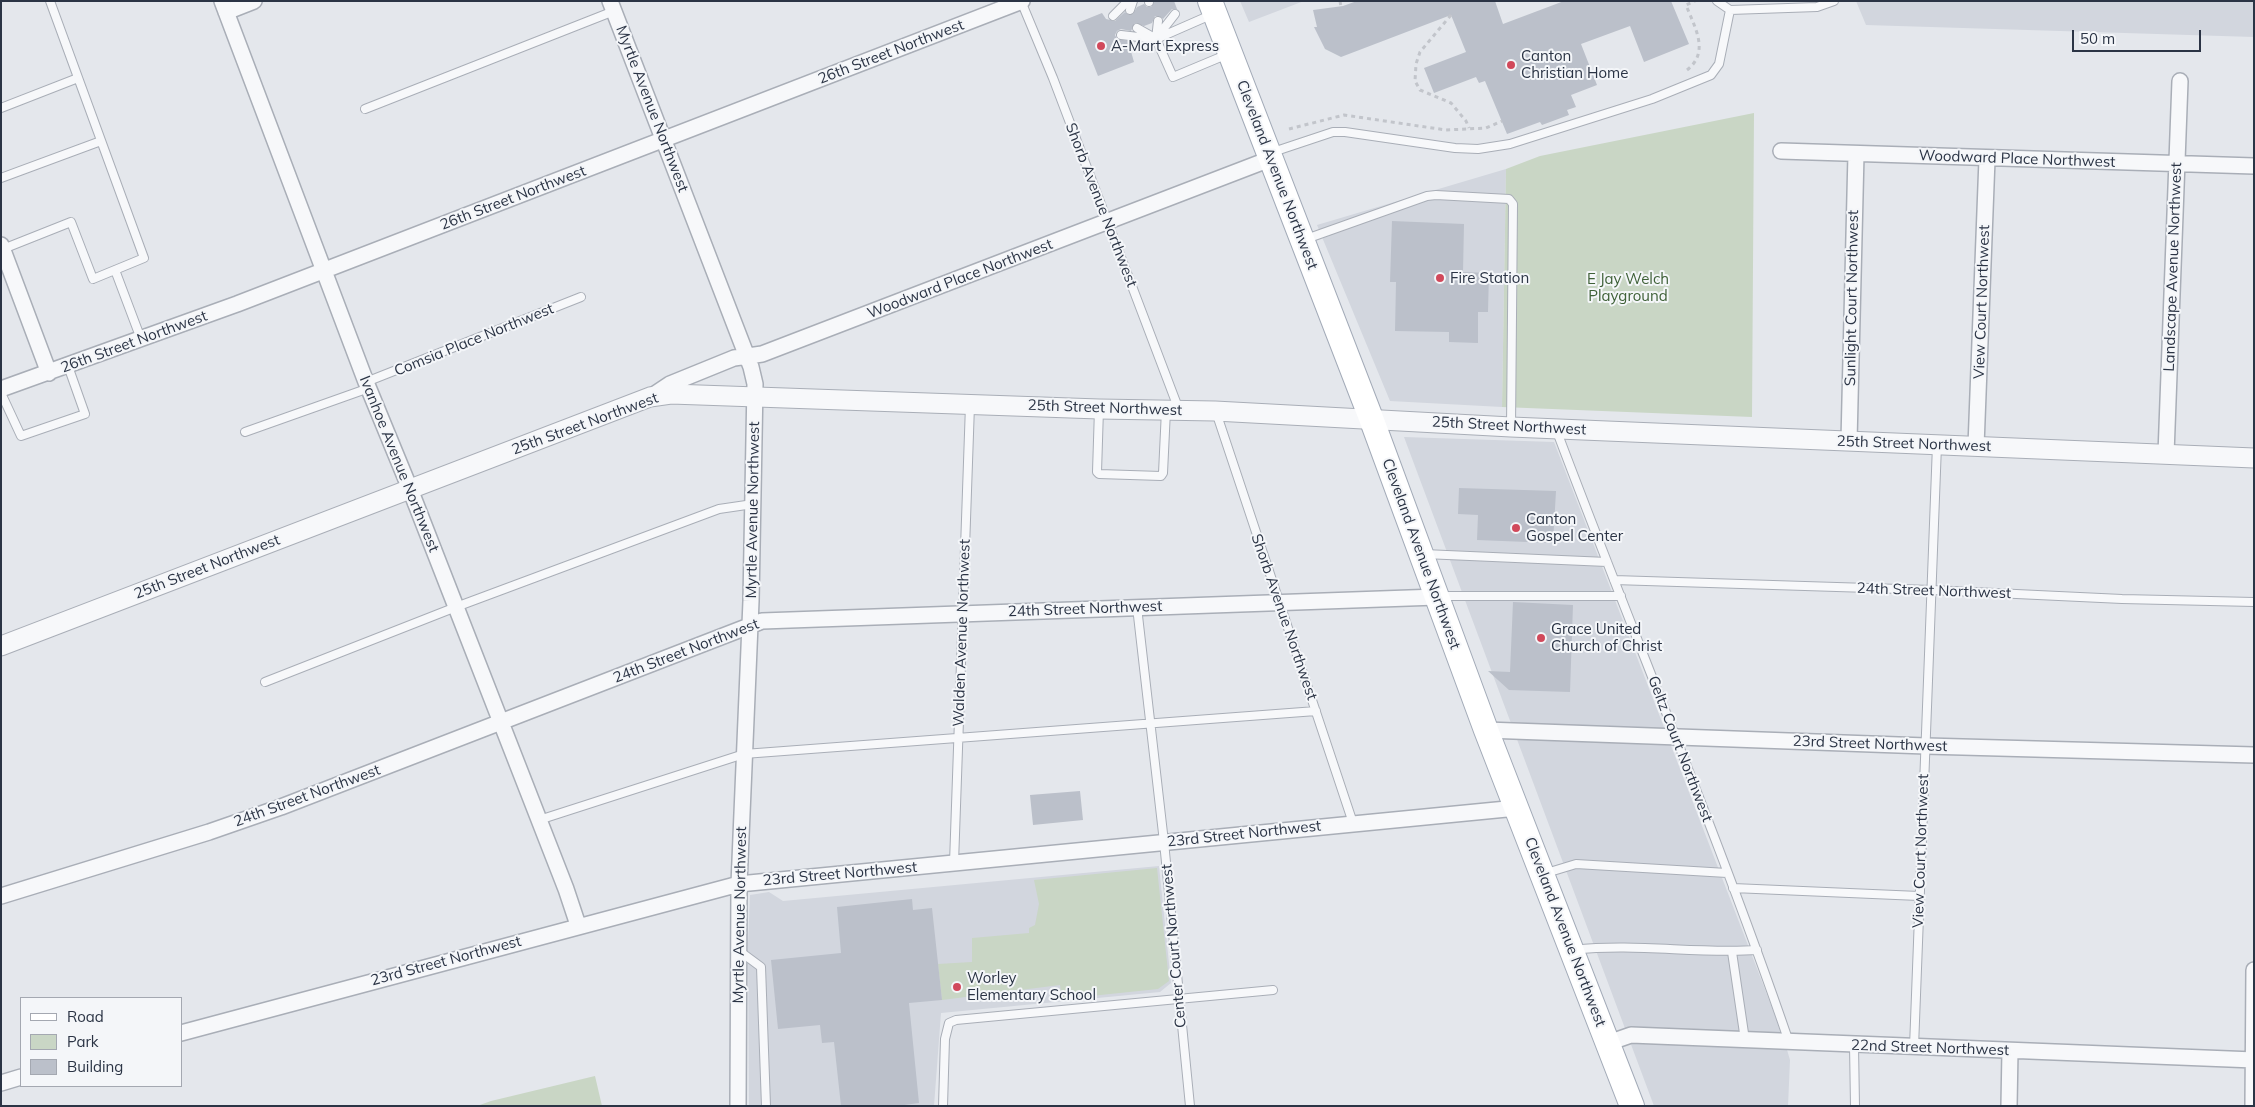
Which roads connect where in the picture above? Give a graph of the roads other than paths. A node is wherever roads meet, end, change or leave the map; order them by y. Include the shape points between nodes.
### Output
1 (50, 1) edge
2 (254, 1) edge
3 (1022, 1) edge
4 (1128, 1) edge
5 (1133, 1) edge
6 (1717, 1) edge
7 (1751, 1) edge
8 (1834, 1) edge
9 (1816, 4) edge
10 (612, 6) edge
11 (224, 7) edge
12 (1212, 7) edge
13 (1754, 9) junction
14 (1130, 10) dead end
15 (1730, 10) junction
16 (1175, 14) dead end
17 (1113, 16) dead end
18 (1158, 20) dead end
19 (1137, 28) dead end
20 (1121, 35) dead end
21 (1156, 39) junction
22 (1230, 53) junction
23 (78, 78) junction
24 (2180, 80) dead end
25 (1, 108) edge
26 (365, 109) dead end
27 (664, 140) junction
28 (101, 141) junction
29 (1781, 151) dead end
30 (1856, 154) junction
31 (1269, 156) junction
32 (1987, 159) junction
33 (2177, 163) junction
34 (2254, 166) edge
35 (1, 178) edge
36 (1107, 222) junction
37 (1302, 241) junction
38 (2, 247) edge
39 (115, 270) junction
40 (325, 270) junction
41 (581, 297) dead end
42 (142, 339) junction
43 (747, 357) junction
44 (68, 366) junction
45 (49, 373) junction
46 (367, 385) junction
47 (1, 391) edge
48 (755, 396) junction
49 (650, 397) junction
50 (970, 403) junction
51 (1099, 410) junction
52 (1172, 410) junction
53 (1216, 411) junction
54 (1371, 418) junction
55 (1511, 427) junction
56 (1556, 429) junction
57 (245, 432) dead end
58 (1849, 441) junction
59 (1937, 445) junction
60 (1976, 446) junction
61 (2166, 454) junction
62 (2254, 458) edge
63 (410, 489) junction
64 (753, 504) junction
65 (1421, 554) junction
66 (1607, 562) junction
67 (1614, 580) junction
68 (1932, 590) junction
69 (1620, 596) junction
70 (1437, 597) junction
71 (1279, 602) junction
72 (2254, 602) edge
73 (456, 608) junction
74 (1137, 608) junction
75 (963, 614) junction
76 (750, 625) junction
77 (1, 646) edge
78 (265, 682) dead end
79 (1316, 711) junction
80 (500, 723) junction
81 (1150, 724) junction
82 (1486, 730) junction
83 (957, 737) junction
84 (1676, 737) junction
85 (1926, 746) junction
86 (744, 754) junction
87 (2254, 755) edge
88 (1516, 808) junction
89 (539, 820) junction
90 (1353, 823) junction
91 (1164, 842) junction
92 (954, 863) junction
93 (1727, 873) junction
94 (1542, 874) junction
95 (739, 884) junction
96 (1733, 888) junction
97 (1, 896) edge
98 (1919, 896) junction
99 (578, 926) junction
100 (738, 950) junction
101 (1572, 950) junction
102 (1757, 950) junction
103 (1732, 952) junction
104 (2254, 970) edge
105 (1274, 990) dead end
106 (1179, 1000) junction
107 (182, 1033) edge
108 (1745, 1040) junction
109 (1789, 1042) junction
110 (1608, 1043) junction
111 (1854, 1045) junction
112 (1914, 1047) junction
113 (2010, 1051) junction
114 (2253, 1060) edge
115 (20, 1077) edge
116 (1, 1083) edge
117 (738, 1106) edge
118 (766, 1106) edge
119 (942, 1106) edge
120 (1190, 1106) edge
121 (1632, 1106) edge
122 (1855, 1106) edge
123 (2009, 1106) edge
124 (2253, 1106) edge

1 - 23 lane
2 - 11 street
3 - 27 street, 26th Street Northwest
3 - 36 lane, Shorb Avenue Northwest
4 - 17 lane
5 - 14 lane
6 - 15 lane
7 - 13 lane
8 - 9 lane
9 - 13 lane
10 - 26 lane
10 - 27 street, Myrtle Avenue Northwest
11 - 40 street, Ivanhoe Avenue Northwest
12 - 21 lane
12 - 22 main road, Cleveland Avenue Northwest
13 - 15 lane
15 - 31 lane via 1719,64 1711,75 1652,99 1510,144 1455,148 1333,132
16 - 21 lane
18 - 21 lane
19 - 21 lane
20 - 21 lane
21 - 22 lane via 1172,77
22 - 31 main road, Cleveland Avenue Northwest
23 - 25 lane
23 - 28 lane
24 - 33 street, Landscape Avenue Northwest
27 - 40 street, 26th Street Northwest
27 - 43 street, Myrtle Avenue Northwest
28 - 35 lane
28 - 39 lane via 144,258
29 - 30 street, Woodward Place Northwest
30 - 32 street, Woodward Place Northwest
30 - 58 street, Sunlight Court Northwest
31 - 36 street, Woodward Place Northwest
31 - 37 main road, Cleveland Avenue Northwest
32 - 33 street, Woodward Place Northwest
32 - 60 street, View Court Northwest
33 - 34 street, Woodward Place Northwest
33 - 61 street, Landscape Avenue Northwest
36 - 43 street, Woodward Place Northwest via 771,351
36 - 52 lane, Shorb Avenue Northwest
37 - 54 main road, Cleveland Avenue Northwest
37 - 55 lane via 1426,196 1509,199 1514,204
38 - 39 lane via 71,222 93,279
38 - 45 street
39 - 42 lane
40 - 42 street, 26th Street Northwest
40 - 46 street, Ivanhoe Avenue Northwest
41 - 46 lane, Comsia Place Northwest
42 - 44 street, 26th Street Northwest
43 - 48 street, Myrtle Avenue Northwest via 754,375
43 - 49 street, Woodward Place Northwest via 734,358 670,384
44 - 45 street, 26th Street Northwest
44 - 47 lane via 85,414 21,436
45 - 47 street, 26th Street Northwest
46 - 57 lane, Comsia Place Northwest
46 - 63 street, Ivanhoe Avenue Northwest
48 - 49 street, 25th Street Northwest via 671,394
48 - 50 street, 25th Street Northwest
48 - 64 street, Myrtle Avenue Northwest
49 - 63 street, 25th Street Northwest
50 - 51 street, 25th Street Northwest
50 - 75 lane, Walden Avenue Northwest
51 - 52 street, 25th Street Northwest
51 - 52 lane via 1097,472 1161,476
52 - 53 street, 25th Street Northwest
53 - 54 street, 25th Street Northwest
53 - 71 lane, Shorb Avenue Northwest
54 - 55 street, 25th Street Northwest
54 - 65 main road, Cleveland Avenue Northwest
55 - 56 street, 25th Street Northwest
56 - 58 street, 25th Street Northwest
56 - 66 lane, Geltz Court Northwest
58 - 59 street, 25th Street Northwest
59 - 60 street, 25th Street Northwest
59 - 68 lane, View Court Northwest
60 - 61 street, 25th Street Northwest
61 - 62 street, 25th Street Northwest
63 - 73 street, Ivanhoe Avenue Northwest
63 - 77 street, 25th Street Northwest
64 - 73 lane via 719,509
64 - 76 street, Myrtle Avenue Northwest
65 - 66 lane
65 - 70 main road, Cleveland Avenue Northwest
66 - 67 lane, Geltz Court Northwest
67 - 68 lane, 24th Street Northwest
67 - 69 lane, Geltz Court Northwest
68 - 72 lane, 24th Street Northwest
68 - 85 lane, View Court Northwest
69 - 70 lane
69 - 84 lane, Geltz Court Northwest
70 - 71 street, 24th Street Northwest
70 - 82 main road, Cleveland Avenue Northwest
71 - 74 street, 24th Street Northwest
71 - 79 lane, Shorb Avenue Northwest
73 - 78 lane
73 - 80 street, Ivanhoe Avenue Northwest
74 - 75 street, 24th Street Northwest
74 - 81 lane, Center Court Northwest
75 - 76 street, 24th Street Northwest via 776,619
75 - 83 lane, Walden Avenue Northwest
76 - 80 street, 24th Street Northwest
76 - 86 street, Myrtle Avenue Northwest
79 - 81 lane
79 - 90 lane, Shorb Avenue Northwest
80 - 89 street, Ivanhoe Avenue Northwest
80 - 97 street, 24th Street Northwest via 209,832
81 - 83 lane
81 - 91 lane, Center Court Northwest
82 - 84 street, 23rd Street Northwest
82 - 88 main road, Cleveland Avenue Northwest
83 - 86 lane
83 - 92 lane, Walden Avenue Northwest
84 - 85 street, 23rd Street Northwest
84 - 93 lane, Geltz Court Northwest
85 - 87 street, 23rd Street Northwest
85 - 98 lane, View Court Northwest
86 - 89 lane
86 - 95 street, Myrtle Avenue Northwest
88 - 90 street, 23rd Street Northwest
88 - 94 main road, Cleveland Avenue Northwest
89 - 99 street, Ivanhoe Avenue Northwest
90 - 91 street, 23rd Street Northwest
91 - 92 street, 23rd Street Northwest
91 - 106 lane, Center Court Northwest
92 - 95 street, 23rd Street Northwest
93 - 94 lane via 1576,864
93 - 96 lane, Geltz Court Northwest
94 - 101 main road, Cleveland Avenue Northwest
95 - 99 street, 23rd Street Northwest
95 - 100 street, Myrtle Avenue Northwest
96 - 98 lane
96 - 102 lane, Geltz Court Northwest
98 - 112 lane, View Court Northwest
99 - 107 street, 23rd Street Northwest
100 - 117 street, Myrtle Avenue Northwest
100 - 118 lane via 761,967
101 - 103 lane via 1613,946
101 - 110 main road, Cleveland Avenue Northwest
102 - 103 lane
102 - 109 lane, Geltz Court Northwest
103 - 108 lane
104 - 114 street
105 - 106 lane
106 - 119 lane via 949,1023 945,1039
106 - 120 lane, Center Court Northwest
108 - 109 street, 22nd Street Northwest
108 - 110 street, 22nd Street Northwest via 1631,1035
109 - 111 street, 22nd Street Northwest
110 - 121 main road, Cleveland Avenue Northwest
111 - 112 street, 22nd Street Northwest
111 - 122 lane
112 - 113 street, 22nd Street Northwest
113 - 114 street, 22nd Street Northwest
113 - 123 street
114 - 124 street
115 - 116 street

